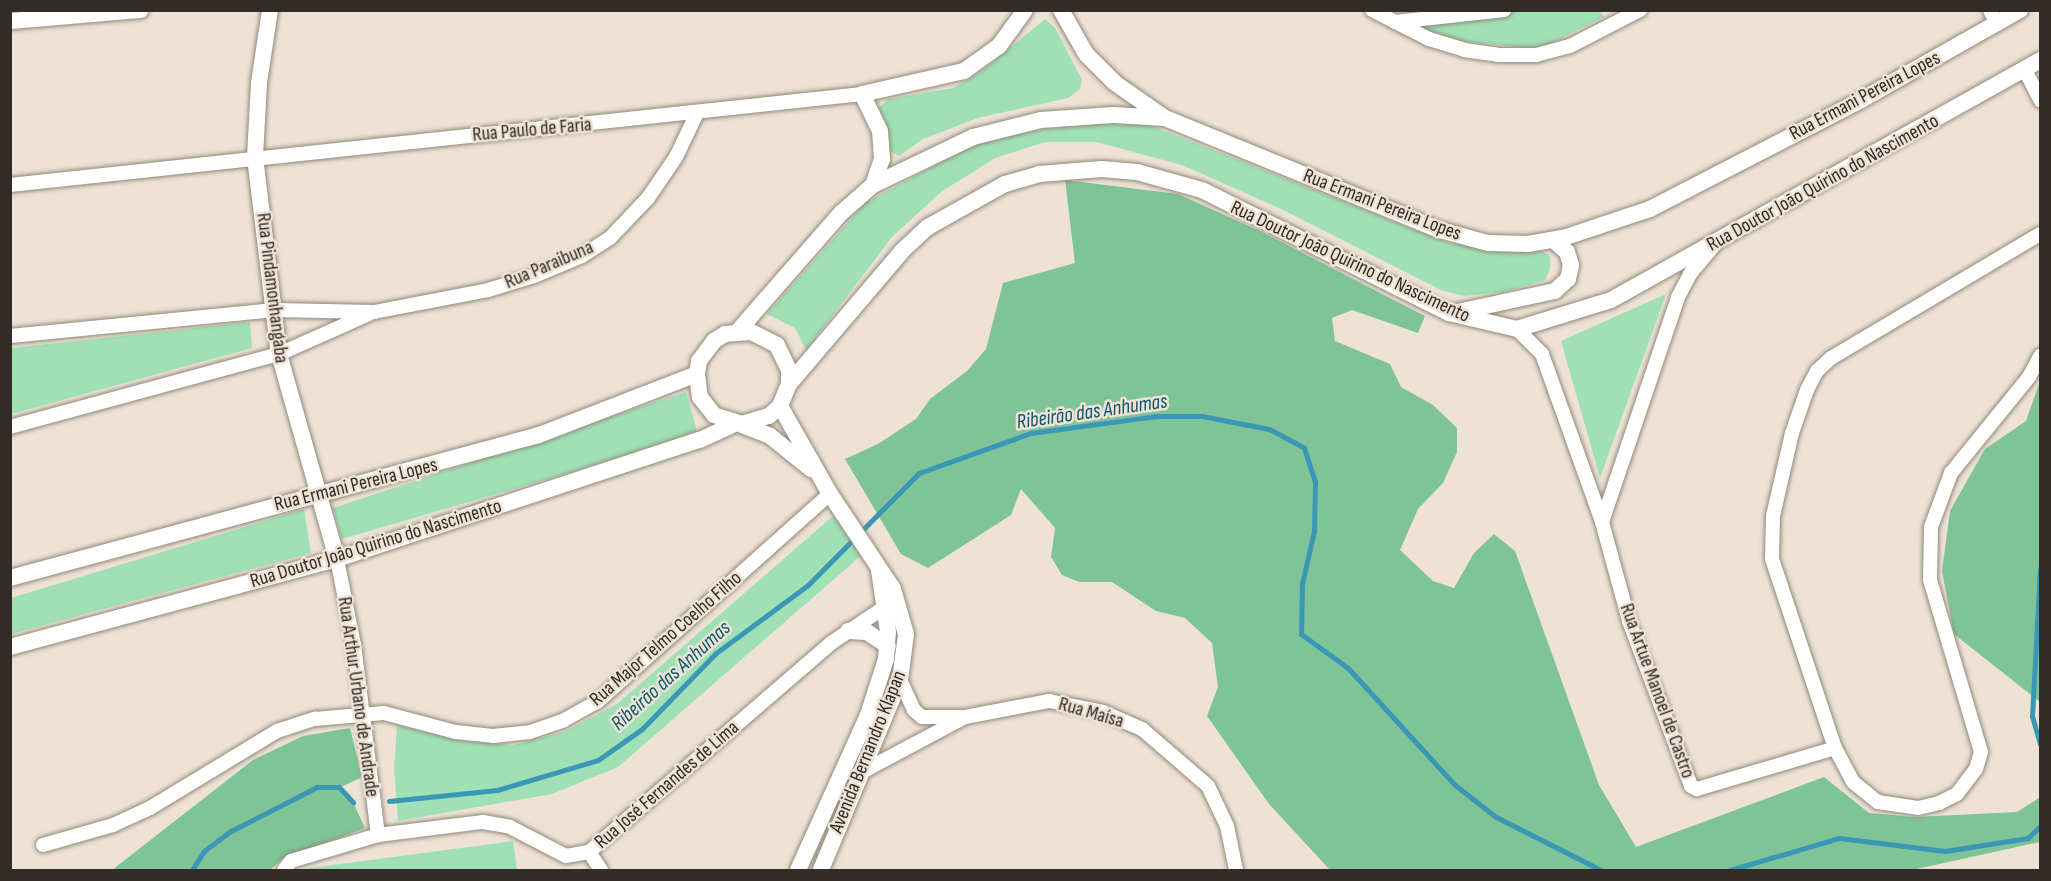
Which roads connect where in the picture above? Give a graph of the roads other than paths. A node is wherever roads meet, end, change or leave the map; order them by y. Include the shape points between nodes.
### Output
1 (141, 10) edge
2 (270, 10) edge
3 (1026, 10) edge
4 (1372, 10) edge
5 (1503, 10) edge
6 (1640, 10) edge
7 (2020, 10) edge
8 (1060, 12) edge
9 (1993, 17) edge
10 (10, 21) edge
11 (1394, 22) junction
12 (2040, 60) edge
13 (2025, 69) junction
14 (862, 94) junction
15 (2040, 100) edge
16 (696, 115) junction
17 (1165, 118) junction
18 (255, 157) junction
19 (10, 185) edge
20 (873, 185) junction
21 (2040, 234) edge
22 (1553, 240) junction
23 (1715, 244) junction
24 (275, 310) junction
25 (374, 312) junction
26 (1449, 313) junction
27 (1517, 329) junction
28 (738, 331) junction
29 (10, 336) edge
30 (279, 354) junction
31 (2040, 356) edge
32 (696, 374) junction
33 (789, 384) junction
34 (780, 406) junction
35 (738, 424) junction
36 (10, 427) edge
37 (820, 477) junction
38 (319, 493) junction
39 (830, 494) junction
40 (1602, 522) junction
41 (337, 559) junction
42 (10, 579) edge
43 (891, 604) junction
44 (848, 631) junction
45 (888, 646) junction
46 (10, 647) edge
47 (900, 680) junction
48 (360, 712) junction
49 (965, 717) junction
50 (1834, 748) junction
51 (844, 768) junction
52 (861, 776) junction
53 (378, 835) junction
54 (43, 845) dead end
55 (589, 852) junction
56 (284, 870) edge
57 (601, 870) edge
58 (798, 870) edge
59 (821, 870) edge
60 (1236, 870) edge

1 - 10 street
2 - 18 street, Rua Pindamonhangaba via 258,83
3 - 14 street, Rua Paulo de Faria via 999,46 964,71
4 - 11 street
5 - 11 street
6 - 11 street via 1570,46 1536,54 1464,50
7 - 9 street, Rua Ermani Pereira Lopes
8 - 17 street via 1086,54 1115,83
9 - 22 street, Rua Ermani Pereira Lopes via 1861,100 1650,209
12 - 13 street, Rua Doutor João Quirino do Nascimento
13 - 15 street
13 - 23 street, Rua Doutor João Quirino do Nascimento
14 - 16 street, Rua Paulo de Faria
14 - 20 street via 880,130 882,159
16 - 18 street, Rua Paulo de Faria
16 - 25 street, Rua Paraibuna via 648,198 610,238 582,256 488,290
17 - 20 street, Rua Ermani Pereira Lopes via 1113,115 1041,120 973,137
17 - 22 street, Rua Ermani Pereira Lopes via 1440,230 1488,243
18 - 19 street, Rua Paulo de Faria
18 - 24 street, Rua Pindamonhangaba
20 - 28 street, Rua Ermani Pereira Lopes via 841,213
21 - 50 street via 1864,335 1817,371 1807,390 1782,470 1773,516 1772,548
22 - 26 street via 1567,252 1571,266 1568,279 1555,291
23 - 27 street, Rua Doutor João Quirino do Nascimento via 1611,300
23 - 40 street via 1690,274 1678,297
24 - 25 street, Rua Paraibuna
24 - 29 street, Rua Paraibuna
24 - 30 street, Rua Pindamonhangaba
25 - 30 street, Rua Paraibuna
26 - 27 street, Rua Doutor João Quirino do Nascimento
26 - 33 street, Rua Doutor João Quirino do Nascimento via 1202,190 1137,172 1069,170 1005,184 928,227 902,251
27 - 40 street, Rua Artue Manoel de Castro via 1542,354
28 - 32 street via 714,341 699,361
28 - 33 street via 752,332 777,345 789,370
30 - 36 street, Rua Paraibuna
30 - 38 street, Rua Pindamonhangaba
31 - 50 street via 2029,377 1951,473 1936,507 1929,542 1930,580 1981,752 1969,782 1957,794 1918,808 1878,802 1862,792
32 - 35 street via 706,407
32 - 38 street, Rua Ermani Pereira Lopes via 539,435 438,465
33 - 34 street
34 - 35 street via 763,420
34 - 37 street, Avenida Bernandro Klapan
35 - 37 street, Avenida Bernandro Klapan via 771,436
35 - 41 street, Rua Doutor João Quirino do Nascimento via 700,440
37 - 39 street, Avenida Bernandro Klapan
38 - 41 street, Rua Pindamonhangaba
38 - 42 street, Rua Ermani Pereira Lopes
39 - 43 street, Avenida Bernandro Klapan via 875,563
39 - 48 street, Rua Major Telmo Coelho Filho via 597,702 564,720 530,732 493,736
40 - 50 street, Rua Artue Manoel de Castro via 1629,621 1691,786 1697,789
41 - 46 street, Rua Doutor João Quirino do Nascimento
41 - 48 street, Rua Arthur Urbano de Andrade via 354,645
43 - 44 street, Rua José Fernandes de Lima
43 - 45 street, Avenida Bernandro Klapan
43 - 47 street, Avenida Bernandro Klapan via 906,634
44 - 45 street via 867,632
44 - 55 street, Rua José Fernandes de Lima
45 - 51 street, Avenida Bernandro Klapan via 877,692
47 - 49 street via 914,710 922,717
47 - 52 street, Avenida Bernandro Klapan
48 - 53 street, Rua Arthur Urbano de Andrade
48 - 54 street, Rua Major Telmo Coelho Filho via 315,719 277,731 150,808 112,825
49 - 52 street, Rua Maísa
49 - 60 street, Rua Maísa via 1049,701 1103,712 1142,729 1208,786 1227,826
51 - 52 street
51 - 58 street, Avenida Bernandro Klapan
52 - 59 street, Avenida Bernandro Klapan
53 - 55 street, Rua José Fernandes de Lima via 498,823 566,856
53 - 56 street, Rua José Fernandes de Lima via 291,861
55 - 57 street

